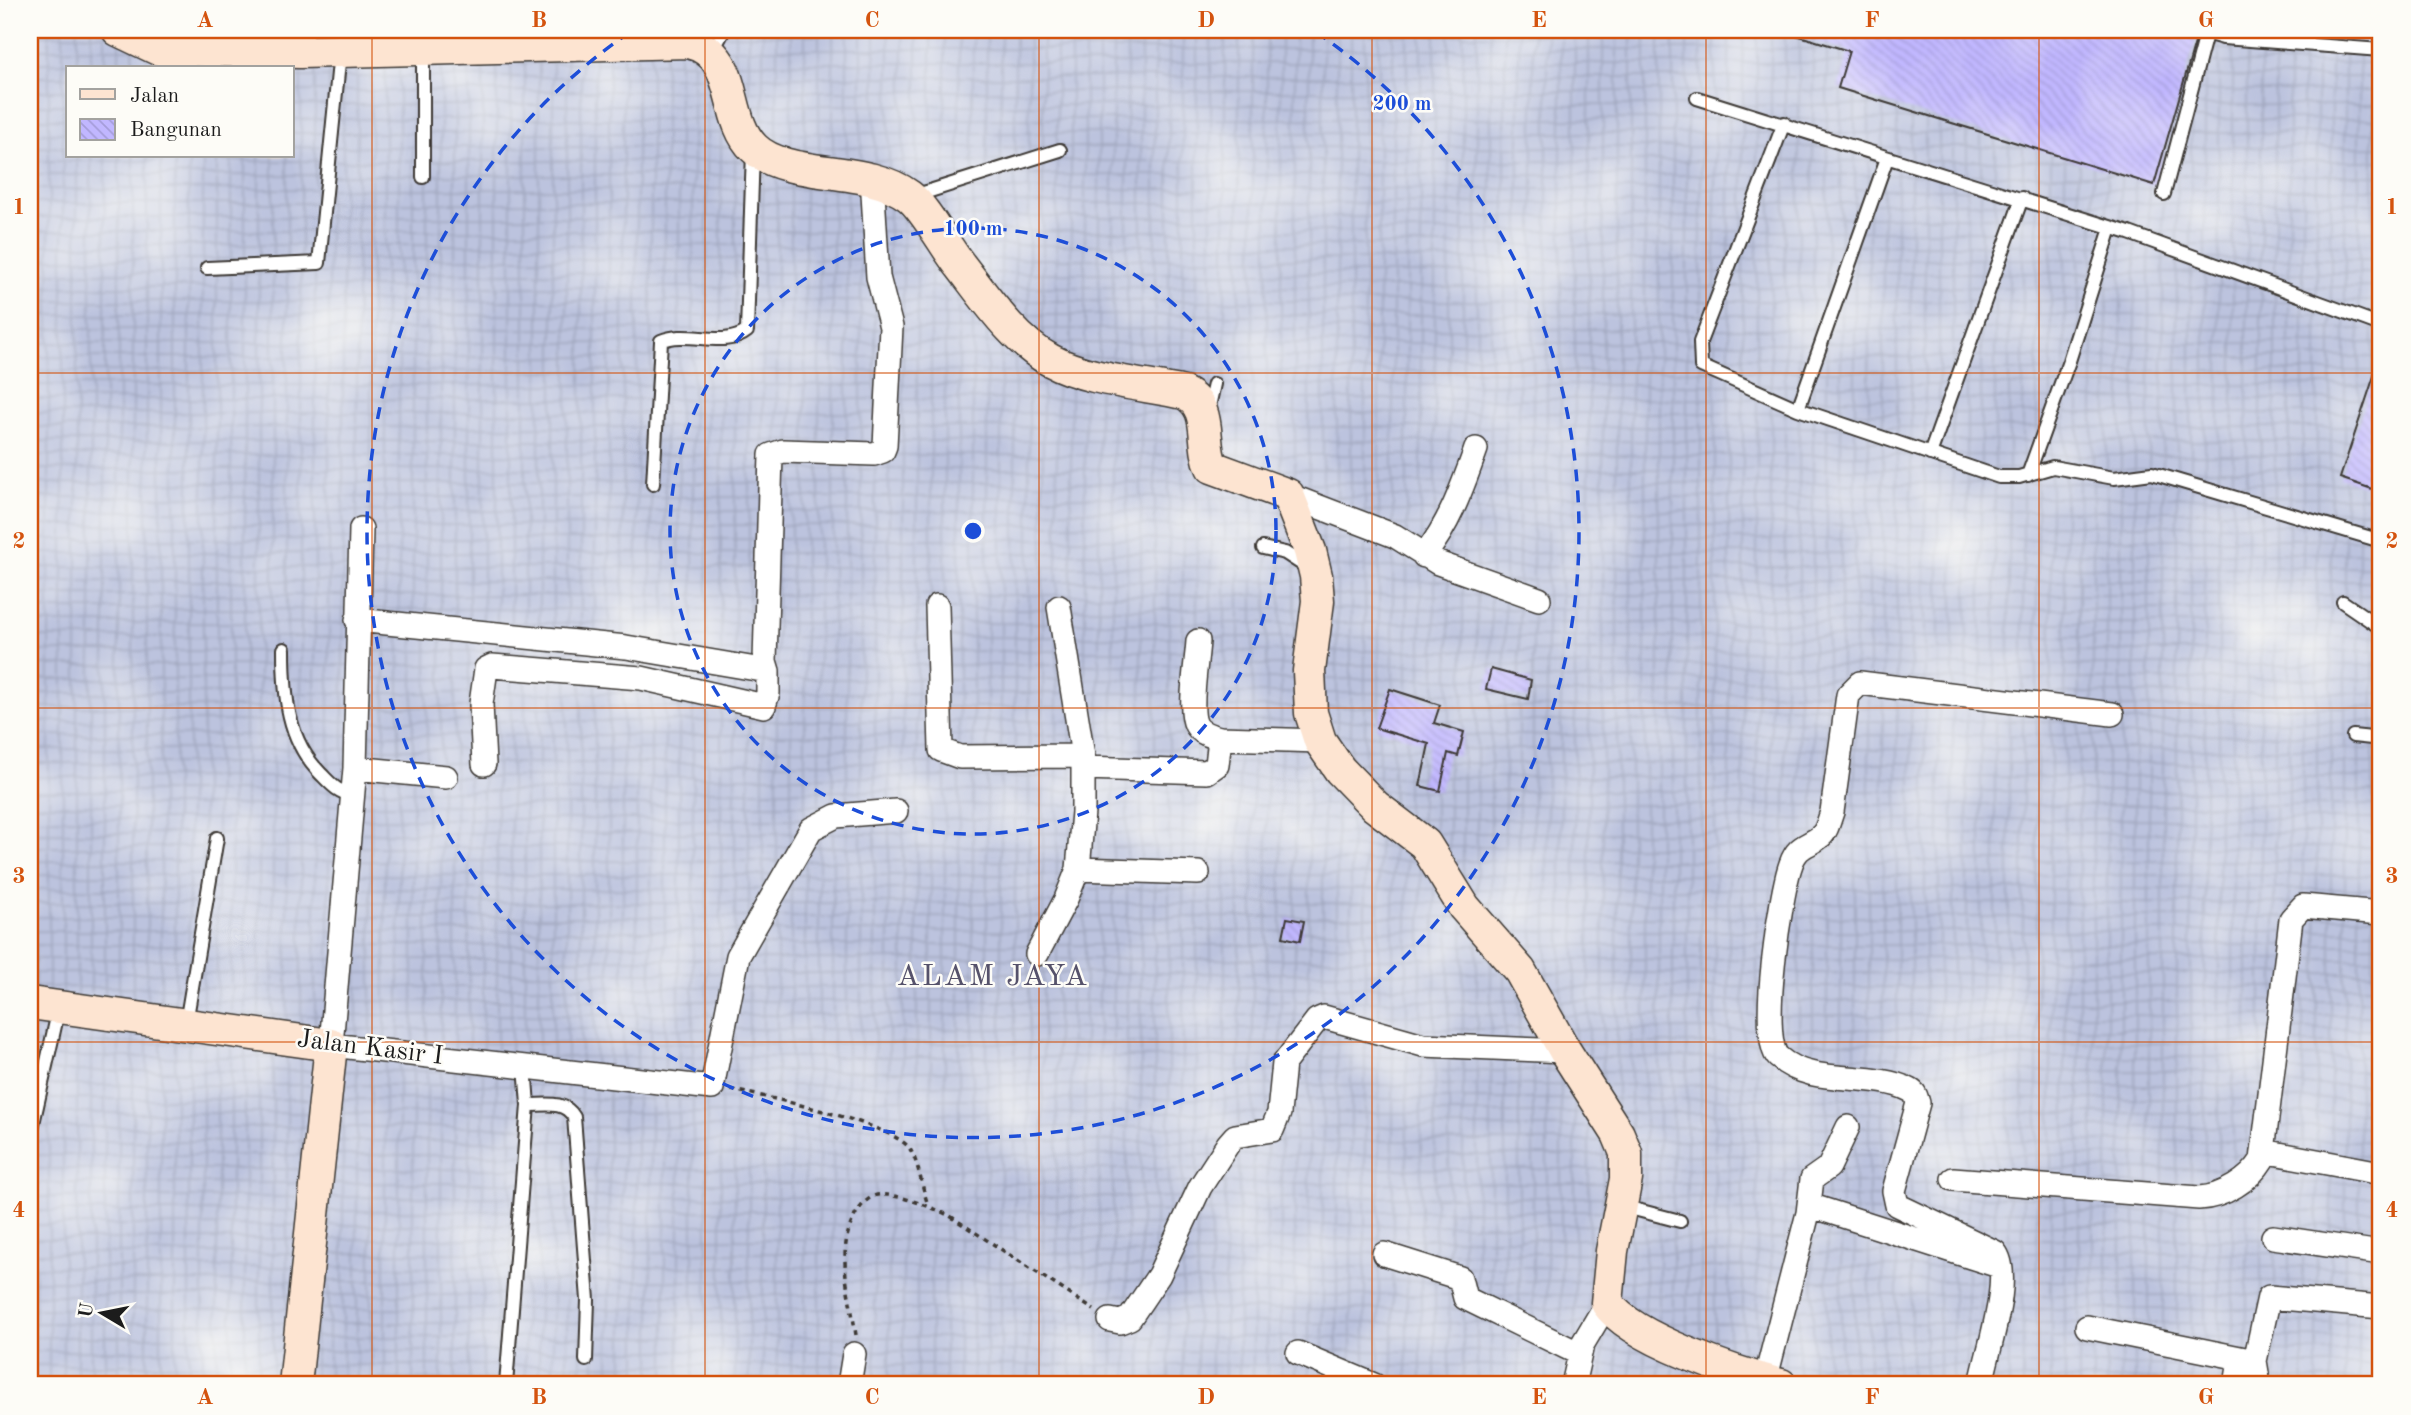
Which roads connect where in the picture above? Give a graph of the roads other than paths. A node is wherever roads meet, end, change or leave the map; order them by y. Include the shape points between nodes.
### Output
1 (118, 30) edge
2 (2201, 32) edge
3 (577, 37) edge
4 (472, 39) edge
5 (718, 41) edge
6 (423, 50) junction
7 (2381, 50) edge
8 (340, 52) junction
9 (1698, 97) dead end
10 (1784, 123) junction
11 (754, 148) junction
12 (1059, 150) dead end
13 (1887, 159) junction
14 (423, 177) dead end
15 (872, 177) junction
16 (2164, 194) dead end
17 (911, 197) junction
18 (2022, 198) junction
19 (2111, 228) junction
20 (207, 268) dead end
21 (2381, 325) edge
22 (1214, 384) dead end
23 (1798, 409) junction
24 (1205, 425) junction
25 (1476, 449) dead end
26 (1930, 454) junction
27 (2028, 475) junction
28 (653, 484) dead end
29 (1288, 495) junction
30 (361, 528) dead end
31 (2381, 541) edge
32 (1263, 548) dead end
33 (1424, 556) junction
34 (1316, 576) junction
35 (1539, 600) dead end
36 (2343, 602) dead end
37 (937, 606) dead end
38 (1059, 607) dead end
39 (357, 620) junction
40 (2381, 628) edge
41 (1198, 641) dead end
42 (284, 649) dead end
43 (768, 671) junction
44 (2112, 714) dead end
45 (2353, 736) dead end
46 (1220, 738) junction
47 (2381, 739) edge
48 (1320, 741) junction
49 (1083, 762) junction
50 (484, 764) dead end
51 (355, 768) junction
52 (446, 777) dead end
53 (352, 795) junction
54 (896, 811) dead end
55 (216, 838) dead end
56 (1077, 869) junction
57 (1198, 873) dead end
58 (2381, 913) edge
59 (1037, 954) dead end
60 (44, 1005) edge
61 (186, 1023) junction
62 (331, 1045) junction
63 (1565, 1051) junction
64 (525, 1066) junction
65 (528, 1105) junction
66 (1848, 1127) dead end
67 (30, 1137) edge
68 (2263, 1151) junction
69 (2381, 1173) edge
70 (1953, 1179) dead end
71 (1809, 1205) junction
72 (1622, 1206) junction
73 (1680, 1221) dead end
74 (2273, 1237) dead end
75 (2381, 1253) edge
76 (1384, 1254) dead end
77 (2003, 1267) junction
78 (1607, 1303) junction
79 (2381, 1307) edge
80 (1110, 1320) road end
81 (2087, 1327) dead end
82 (1298, 1353) dead end
83 (854, 1354) road end
84 (1580, 1354) junction
85 (586, 1360) dead end
86 (2248, 1361) junction
87 (1720, 1376) edge
88 (1773, 1383) edge
89 (295, 1385) edge
90 (506, 1385) edge
91 (849, 1385) edge
92 (1374, 1385) edge
93 (1573, 1385) edge
94 (1981, 1385) edge
95 (2236, 1385) edge
96 (2259, 1385) edge

1 - 8 street via 158,49
2 - 7 lane via 2304,46
2 - 16 lane
3 - 4 street
3 - 5 street via 704,46
4 - 6 street
5 - 11 street
6 - 8 street
6 - 14 lane
8 - 20 lane via 319,263
9 - 10 lane
10 - 13 lane
10 - 23 lane via 1698,353 1701,366
11 - 15 street via 767,158 788,164
11 - 28 lane via 747,331 734,337 661,341
12 - 17 lane
13 - 18 lane
13 - 23 lane
15 - 17 street
15 - 43 street via 878,277 891,327 885,446 883,452 874,454 783,451 771,455
17 - 24 street via 958,262 1034,349 1076,370 1184,393 1198,403
18 - 19 lane
18 - 26 lane
19 - 21 lane
19 - 27 lane
22 - 24 lane
23 - 26 lane
24 - 29 street via 1208,458 1215,470
25 - 33 street via 1455,508
26 - 27 lane via 1998,477
27 - 31 lane via 2053,467 2114,478 2160,475
29 - 33 street via 1395,536
29 - 34 street
30 - 39 street
32 - 34 lane via 1295,558
33 - 35 street
34 - 48 street via 1318,601 1309,671 1311,713
36 - 40 lane
37 - 49 street via 942,750 960,757
38 - 49 street
39 - 43 street via 626,648
39 - 51 street
41 - 46 street via 1196,727
42 - 53 lane via 284,690 293,733 310,762 339,792
43 - 50 street via 764,706 641,678 492,666 486,669 481,704
44 - 77 street via 1860,683 1848,695 1826,829 1801,846 1786,884 1769,990 1770,1042 1775,1055 1797,1070 1890,1085 1916,1094 1918,1103 1894,1191 1897,1205 1996,1252
45 - 47 lane
46 - 48 street
46 - 49 street via 1217,765 1207,772
48 - 63 street via 1375,806 1425,844 1464,907 1520,971
49 - 56 street
51 - 52 street
51 - 53 street
53 - 62 street
54 - 64 street, Jalan Kasir I via 836,816 811,829 738,956 712,1087
55 - 61 lane
56 - 57 street
56 - 59 street
58 - 68 street via 2303,906 2291,919
60 - 61 street, Jalan Kasir I
60 - 67 lane
61 - 62 street, Jalan Kasir I
62 - 64 street, Jalan Kasir I
62 - 89 street
63 - 72 street via 1626,1153
63 - 80 street via 1438,1047 1324,1017 1317,1020 1284,1063 1279,1113 1272,1130 1235,1136 1228,1144 1200,1187 1159,1275 1130,1318
64 - 65 lane
65 - 85 lane via 561,1105 574,1117 588,1300
65 - 90 lane
66 - 71 street via 1829,1167 1812,1179
68 - 69 street
68 - 70 street via 2253,1174 2209,1197
71 - 77 street
71 - 88 street
72 - 73 lane
72 - 78 street
74 - 75 street
76 - 84 street via 1460,1278 1465,1298
77 - 94 street
78 - 84 street via 1590,1327
78 - 87 street via 1620,1319
79 - 86 street via 2269,1297
81 - 86 street
82 - 92 street
83 - 91 street
84 - 93 street
86 - 95 street
86 - 96 street
87 - 88 street

